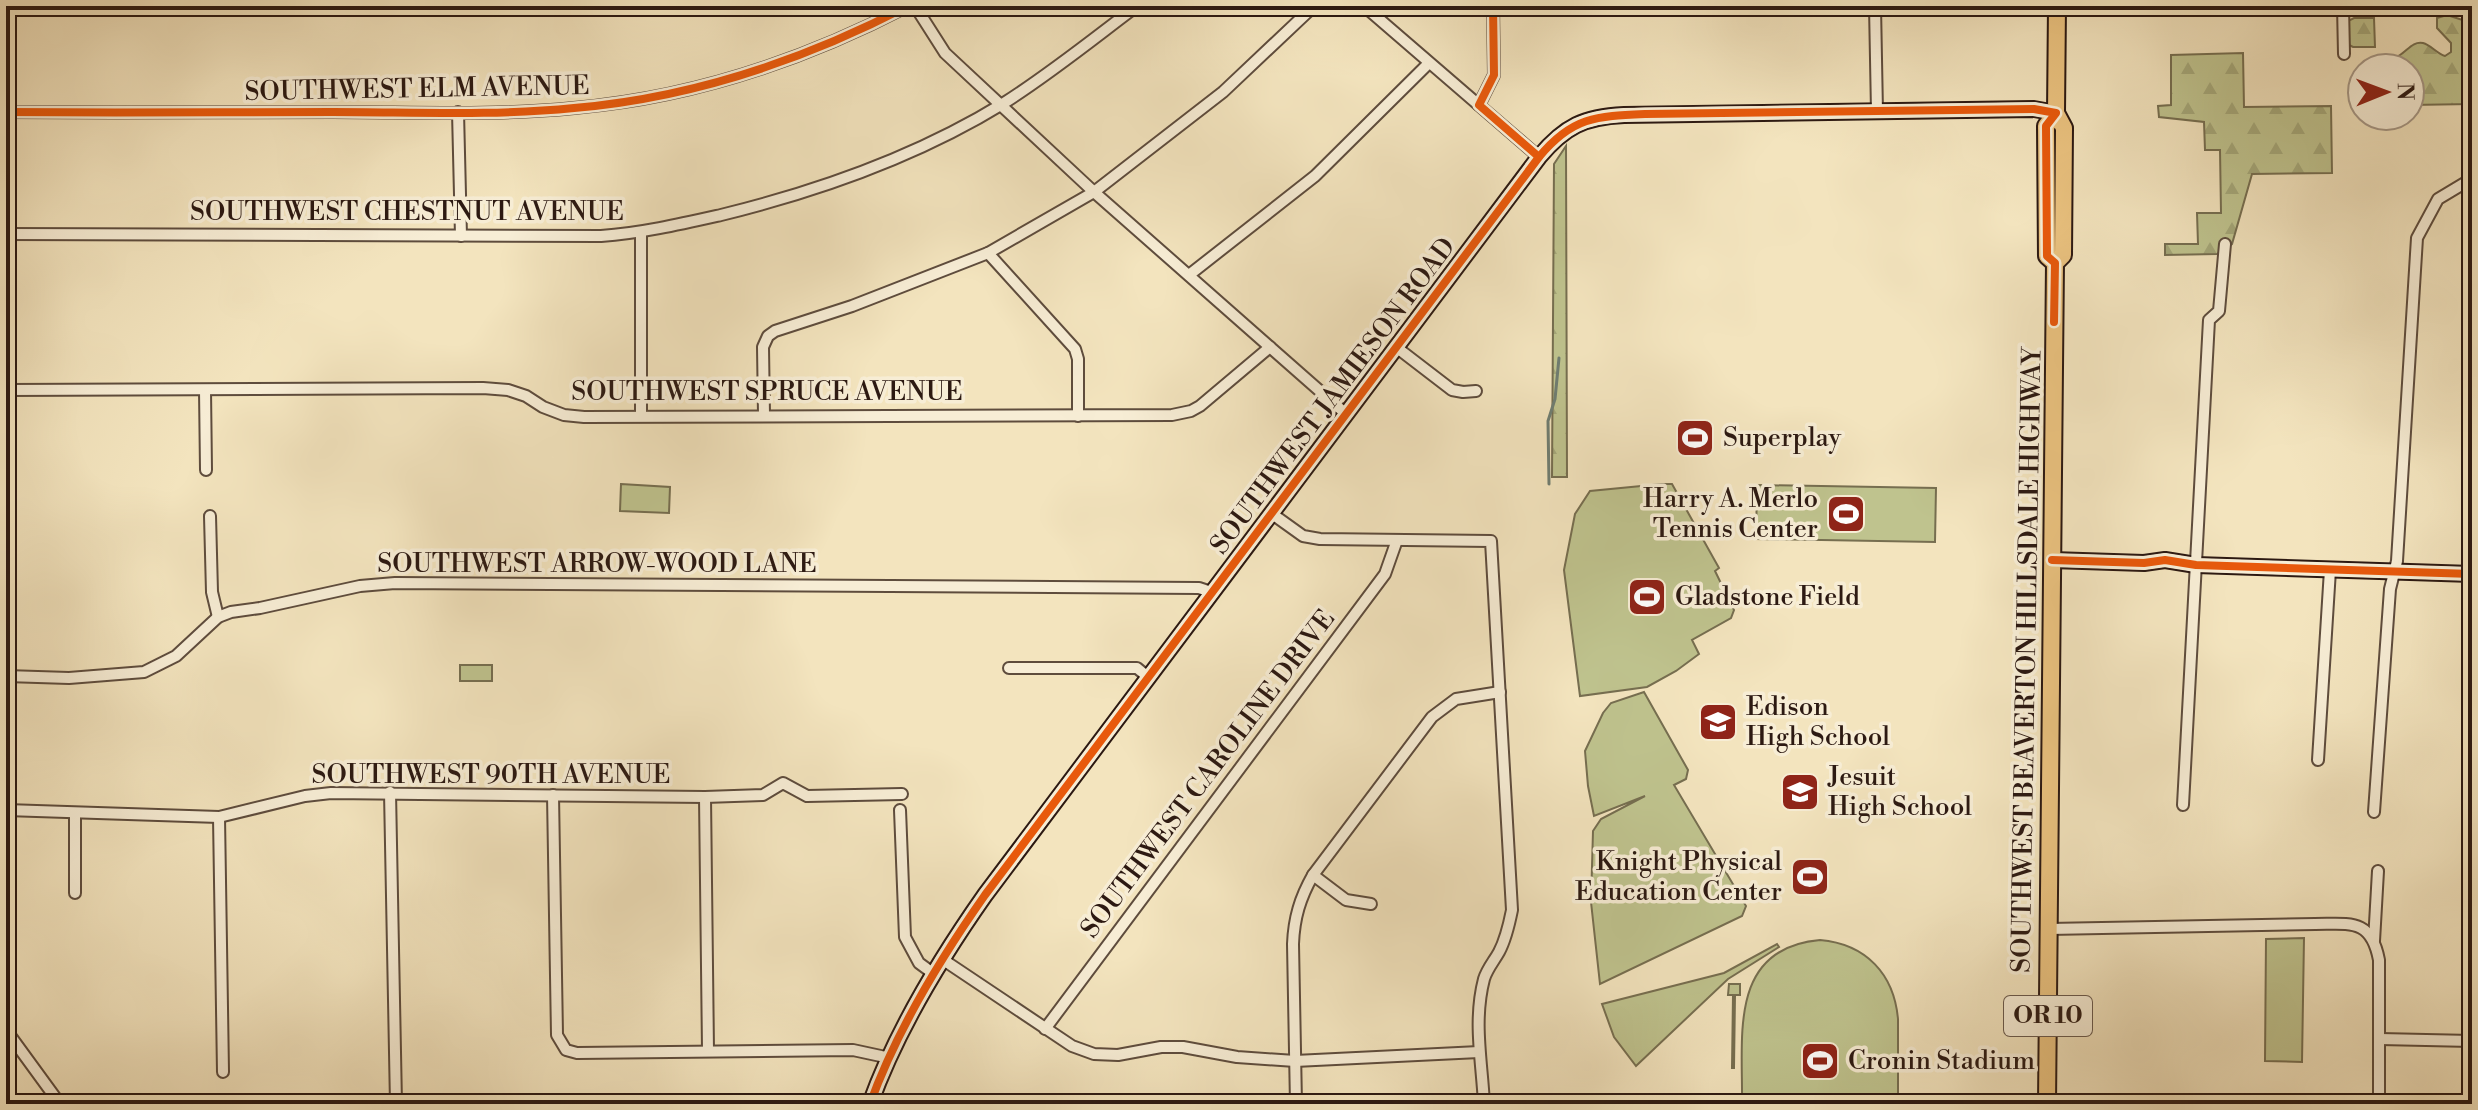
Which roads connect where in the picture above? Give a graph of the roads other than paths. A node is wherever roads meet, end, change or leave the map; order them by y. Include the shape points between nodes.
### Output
1 (908, 6) edge
2 (915, 6) edge
3 (1137, 6) edge
4 (1314, 6) edge
5 (1364, 6) edge
6 (1493, 6) edge
7 (1875, 6) edge
8 (2057, 6) edge
9 (2343, 6) edge
10 (2344, 54) dead end
11 (1429, 63) junction
12 (1001, 105) junction
13 (1479, 105) junction
14 (6, 112) edge
15 (458, 112) junction
16 (1877, 112) junction
17 (2056, 113) junction
18 (1539, 157) junction
19 (2472, 181) edge
20 (1094, 192) junction
21 (641, 232) junction
22 (6, 234) edge
23 (461, 236) junction
24 (2225, 244) dead end
25 (988, 253) junction
26 (1189, 275) junction
27 (1270, 347) junction
28 (1396, 347) junction
29 (6, 390) edge
30 (205, 390) junction
31 (1476, 391) dead end
32 (1346, 414) junction
33 (641, 415) junction
34 (764, 415) junction
35 (1078, 416) junction
36 (206, 470) dead end
37 (1271, 513) junction
38 (210, 516) dead end
39 (1397, 540) junction
40 (2052, 560) junction
41 (2196, 565) junction
42 (2330, 570) junction
43 (2394, 571) junction
44 (2472, 574) edge
45 (1211, 592) junction
46 (218, 617) junction
47 (1009, 668) dead end
48 (6, 676) edge
49 (1148, 677) junction
50 (1500, 692) junction
51 (2318, 760) dead end
52 (390, 792) junction
53 (902, 794) dead end
54 (553, 795) junction
55 (705, 797) junction
56 (2183, 805) dead end
57 (6, 810) edge
58 (900, 810) dead end
59 (2374, 812) dead end
60 (75, 813) junction
61 (219, 817) junction
62 (2378, 871) dead end
63 (1313, 875) junction
64 (75, 893) dead end
65 (1371, 904) dead end
66 (2049, 929) junction
67 (2374, 941) junction
68 (942, 959) junction
69 (934, 974) junction
70 (1045, 1029) junction
71 (6, 1030) edge
72 (2380, 1039) junction
73 (2472, 1041) edge
74 (708, 1050) junction
75 (1479, 1052) junction
76 (890, 1058) junction
77 (1295, 1061) junction
78 (223, 1072) dead end
79 (60, 1104) edge
80 (396, 1104) edge
81 (870, 1104) edge
82 (1296, 1104) edge
83 (1484, 1104) edge
84 (2047, 1104) edge
85 (2379, 1104) edge

1 - 15 street, SOUTHWEST ELM AVENUE via 823,47 696,87 577,108
2 - 12 street via 945,53
3 - 12 street, SOUTHWEST CHESTNUT AVENUE
4 - 20 street via 1223,92
5 - 11 street
6 - 13 street via 1495,71
7 - 16 street
8 - 17 main road, SOUTHWEST BEAVERTON HILLSDALE HIGHWAY / OR 10
9 - 10 street
11 - 13 street
11 - 26 street via 1315,176
12 - 20 street
12 - 21 street, SOUTHWEST CHESTNUT AVENUE via 936,139 810,190
13 - 18 street
14 - 15 street, SOUTHWEST ELM AVENUE
15 - 23 street
16 - 17 street, SOUTHWEST JAMIESON ROAD
16 - 18 street, SOUTHWEST JAMIESON ROAD via 1601,116 1570,127
17 - 40 main road, SOUTHWEST BEAVERTON HILLSDALE HIGHWAY / OR 10 via 2046,126 2047,256 2055,263
18 - 28 street, SOUTHWEST JAMIESON ROAD
19 - 43 street via 2438,199 2417,238
20 - 25 street
20 - 26 street
21 - 23 street, SOUTHWEST CHESTNUT AVENUE
21 - 33 street
22 - 23 street, SOUTHWEST CHESTNUT AVENUE
24 - 41 street via 2219,311 2209,320
25 - 34 street via 768,336 763,347
25 - 35 street via 1075,349
26 - 27 street
27 - 32 street
27 - 35 street, SOUTHWEST SPRUCE AVENUE via 1191,411
28 - 31 street via 1452,390
28 - 32 street, SOUTHWEST JAMIESON ROAD
29 - 30 street, SOUTHWEST SPRUCE AVENUE
30 - 33 street, SOUTHWEST SPRUCE AVENUE via 483,388 508,390 564,415
30 - 36 street
32 - 37 street, SOUTHWEST JAMIESON ROAD
33 - 34 street, SOUTHWEST SPRUCE AVENUE
34 - 35 street, SOUTHWEST SPRUCE AVENUE
37 - 39 street via 1303,536
37 - 45 street, SOUTHWEST JAMIESON ROAD
38 - 46 street via 212,592
39 - 50 street via 1491,541
39 - 70 street, SOUTHWEST CAROLINE DRIVE via 1385,574
40 - 41 street via 2144,563 2164,570
40 - 66 main road, SOUTHWEST BEAVERTON HILLSDALE HIGHWAY / OR 10
41 - 42 street
41 - 56 street
42 - 43 street
42 - 51 street
43 - 44 street
43 - 59 street
45 - 46 street, SOUTHWEST ARROW-WOOD LANE via 395,583
45 - 49 street, SOUTHWEST JAMIESON ROAD
46 - 48 street via 176,656 144,672
47 - 49 street via 1137,668
49 - 68 street, SOUTHWEST JAMIESON ROAD
50 - 63 street via 1456,699 1432,717
50 - 75 street via 1512,910 1501,949 1485,974
52 - 54 street, SOUTHWEST 90TH AVENUE
52 - 61 street, SOUTHWEST 90TH AVENUE via 305,796
52 - 80 street
53 - 55 street, SOUTHWEST 90TH AVENUE via 807,796 783,783 763,795
54 - 55 street, SOUTHWEST 90TH AVENUE
54 - 74 street via 557,1035 566,1050
55 - 74 street
57 - 60 street, SOUTHWEST 90TH AVENUE
58 - 69 street via 905,937 919,963
60 - 61 street, SOUTHWEST 90TH AVENUE
60 - 64 street
61 - 78 street
62 - 67 street
63 - 65 street via 1346,900
63 - 77 street via 1294,920
66 - 67 street via 2351,924 2365,929
66 - 84 main road, SOUTHWEST BEAVERTON HILLSDALE HIGHWAY / OR 10
67 - 72 street
68 - 69 street, SOUTHWEST JAMIESON ROAD
68 - 70 street
69 - 76 street, SOUTHWEST JAMIESON ROAD
70 - 77 street via 1094,1054 1183,1047
71 - 79 street
72 - 73 street
72 - 85 street
74 - 76 street via 853,1050
75 - 77 street
75 - 83 street
76 - 81 street, SOUTHWEST JAMIESON ROAD
77 - 82 street

